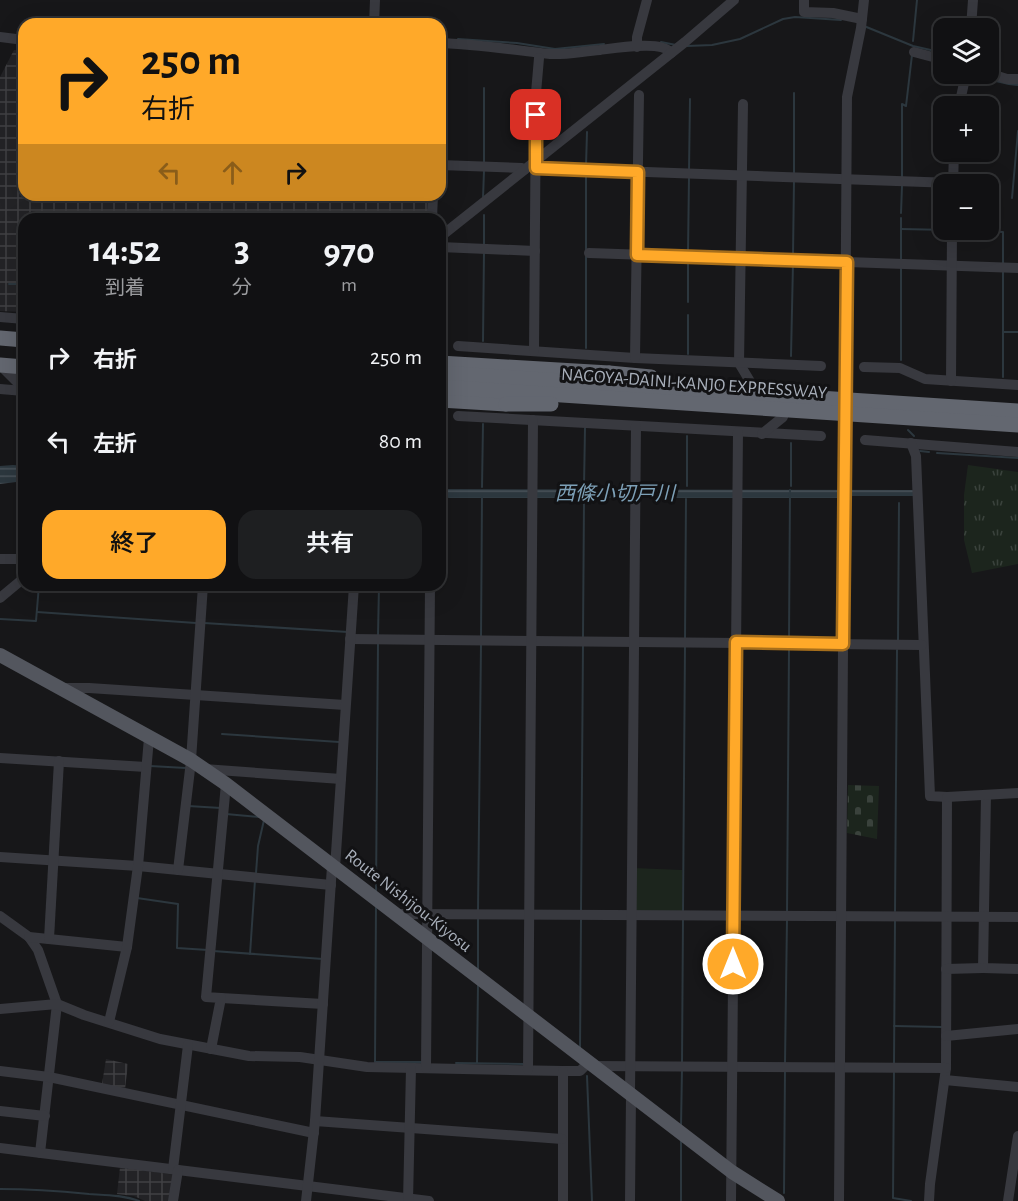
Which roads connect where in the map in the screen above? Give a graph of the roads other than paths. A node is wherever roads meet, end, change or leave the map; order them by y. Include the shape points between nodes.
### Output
1 (375, 0) edge
2 (647, 0) edge
3 (734, 0) edge
4 (804, 0) edge
5 (864, 0) edge
6 (974, 0) edge
7 (374, 18) edge
8 (972, 18) edge
9 (861, 23) junction
10 (0, 37) edge
11 (18, 38) edge
12 (446, 43) edge
13 (637, 44) junction
14 (678, 48) junction
15 (914, 52) dead end
16 (933, 57) edge
17 (539, 58) dead end
18 (999, 76) edge
19 (1018, 80) edge
20 (639, 95) dead end
21 (743, 104) dead end
22 (536, 164) junction
23 (446, 165) edge
24 (524, 170) junction
25 (638, 172) junction
26 (742, 175) junction
27 (848, 178) junction
28 (933, 183) edge
29 (446, 232) edge
30 (952, 240) edge
31 (446, 247) edge
32 (535, 251) junction
33 (589, 254) dead end
34 (637, 255) junction
35 (741, 258) junction
36 (847, 262) junction
37 (951, 265) junction
38 (1018, 268) edge
39 (18, 319) edge
40 (2, 320) edge
41 (0, 338) edge
42 (18, 340) edge
43 (0, 345) edge
44 (18, 346) edge
45 (458, 346) dead end
46 (534, 351) junction
47 (0, 358) edge
48 (635, 358) junction
49 (18, 360) edge
50 (446, 363) edge
51 (739, 363) junction
52 (0, 365) edge
53 (18, 366) edge
54 (821, 366) dead end
55 (864, 367) dead end
56 (446, 373) edge
57 (951, 381) junction
58 (18, 384) edge
59 (1018, 385) edge
60 (446, 387) edge
61 (0, 389) edge
62 (18, 390) edge
63 (446, 393) edge
64 (832, 399) junction
65 (446, 400) edge
66 (531, 400) junction
67 (701, 404) junction
68 (1018, 411) edge
69 (458, 416) dead end
70 (777, 416) junction
71 (518, 419) junction
72 (533, 420) junction
73 (845, 421) junction
74 (1018, 425) edge
75 (636, 426) junction
76 (1018, 431) edge
77 (738, 432) junction
78 (762, 434) junction
79 (821, 436) dead end
80 (865, 440) dead end
81 (911, 443) junction
82 (1018, 452) edge
83 (0, 559) edge
84 (18, 559) edge
85 (18, 583) edge
86 (203, 591) edge
87 (354, 591) edge
88 (430, 591) edge
89 (0, 598) edge
90 (350, 639) junction
91 (430, 640) junction
92 (531, 641) junction
93 (634, 642) junction
94 (736, 642) junction
95 (843, 644) junction
96 (922, 645) junction
97 (0, 655) edge
98 (60, 688) junction
99 (195, 695) junction
100 (345, 705) junction
101 (149, 738) junction
102 (0, 758) edge
103 (59, 761) junction
104 (191, 761) junction
105 (146, 767) junction
106 (204, 769) junction
107 (341, 778) junction
108 (226, 784) junction
109 (1018, 793) edge
110 (986, 795) junction
111 (948, 797) junction
112 (0, 857) edge
113 (53, 860) junction
114 (138, 866) junction
115 (334, 867) junction
116 (178, 870) junction
117 (218, 874) junction
118 (331, 885) junction
119 (395, 914) junction
120 (427, 914) junction
121 (529, 915) junction
122 (632, 915) junction
123 (0, 916) edge
124 (734, 916) junction
125 (842, 916) junction
126 (947, 916) junction
127 (984, 916) junction
128 (1018, 916) edge
129 (29, 937) junction
130 (426, 938) junction
131 (49, 939) junction
132 (127, 947) junction
133 (983, 968) junction
134 (946, 969) junction
135 (1018, 969) edge
136 (221, 998) junction
137 (57, 1004) junction
138 (323, 1004) junction
139 (0, 1009) edge
140 (529, 1017) junction
141 (109, 1022) junction
142 (1018, 1029) edge
143 (946, 1036) junction
144 (188, 1045) junction
145 (211, 1049) junction
146 (320, 1060) junction
147 (590, 1064) junction
148 (631, 1066) junction
149 (732, 1066) junction
150 (840, 1066) junction
151 (411, 1068) junction
152 (426, 1068) junction
153 (946, 1068) junction
154 (528, 1070) junction
155 (0, 1071) edge
156 (563, 1071) junction
157 (49, 1077) junction
158 (945, 1080) junction
159 (1018, 1087) edge
160 (631, 1095) junction
161 (180, 1105) junction
162 (0, 1111) edge
163 (45, 1116) junction
164 (315, 1121) junction
165 (410, 1129) junction
166 (314, 1133) junction
167 (1018, 1136) edge
168 (562, 1139) junction
169 (0, 1148) edge
170 (40, 1153) junction
171 (175, 1169) junction
172 (732, 1172) junction
173 (308, 1186) junction
174 (408, 1200) edge
175 (173, 1201) edge
176 (306, 1201) edge
177 (429, 1201) edge
178 (563, 1201) edge
179 (630, 1201) edge
180 (731, 1201) edge
181 (778, 1201) edge
182 (839, 1201) edge
183 (929, 1201) edge
184 (1008, 1201) edge

1 - 7 street
2 - 13 street
3 - 14 street
4 - 9 street via 804,12 833,13
5 - 9 street
6 - 8 street
9 - 27 street via 847,97
10 - 11 street
12 - 13 street via 550,54
13 - 14 street
14 - 22 street
15 - 16 street
17 - 22 street
18 - 19 street
20 - 25 street
21 - 26 street
22 - 24 street
22 - 25 street
22 - 32 street
23 - 24 street
24 - 29 street
25 - 26 street
25 - 34 street
26 - 27 street
26 - 35 street
27 - 28 street
27 - 36 street
30 - 37 street
31 - 32 street
32 - 46 street
33 - 34 street
34 - 35 street
34 - 48 street
35 - 36 street
35 - 51 street
36 - 37 street
36 - 73 street
37 - 38 street
37 - 57 street
39 - 40 street
41 - 42 highway
43 - 44 highway
45 - 46 street
46 - 48 street
47 - 49 highway
48 - 51 street
50 - 64 highway, bridge via 609,373
51 - 54 street
51 - 70 street
52 - 53 highway
52 - 58 street
55 - 57 street via 900,368 925,378
56 - 64 highway, NAGOYA-DAINI-KANJO EXPRESSWAY, bridge
57 - 59 street
60 - 67 highway, NAGOYA-DAINI-KANJO EXPRESSWAY, bridge
61 - 62 street
63 - 66 highway
64 - 68 highway, NAGOYA-DAINI-KANJO EXPRESSWAY, bridge
65 - 67 highway, bridge
66 - 70 highway
66 - 71 street
67 - 74 highway, NAGOYA-DAINI-KANJO EXPRESSWAY, bridge
69 - 71 street
70 - 73 highway
70 - 78 street
71 - 72 street
72 - 75 street
72 - 92 street
73 - 76 highway
73 - 95 street
75 - 77 street
75 - 93 street
77 - 78 street
77 - 94 street
78 - 79 street
80 - 81 street
81 - 82 street
81 - 96 street via 916,456
83 - 84 street
85 - 89 street
86 - 99 street
87 - 90 street
88 - 91 street
90 - 91 street
90 - 100 street
91 - 92 street
91 - 120 street
92 - 93 street
92 - 121 street
93 - 94 street
93 - 122 street
94 - 95 street
94 - 124 street
95 - 96 street
95 - 125 street
96 - 111 street via 930,796
97 - 98 main road, Route Nishijou-Kiyosu
98 - 99 street
98 - 101 main road, Route Nishijou-Kiyosu
99 - 100 street
99 - 104 street
100 - 107 street
101 - 104 main road, Route Nishijou-Kiyosu
101 - 105 street
102 - 103 street
103 - 105 street
103 - 113 street
104 - 106 main road, Route Nishijou-Kiyosu
104 - 116 street
105 - 114 street
106 - 107 street
106 - 108 main road, Route Nishijou-Kiyosu
107 - 115 street
108 - 115 main road, Route Nishijou-Kiyosu
108 - 117 street
109 - 110 street
110 - 111 street
110 - 127 street
111 - 126 street
112 - 113 street
113 - 114 street
113 - 131 street
114 - 116 street
114 - 132 street
115 - 118 street
115 - 119 main road, Route Nishijou-Kiyosu
116 - 117 street
117 - 118 street
117 - 136 street via 206,997
118 - 138 street
119 - 120 street
119 - 130 main road, Route Nishijou-Kiyosu
120 - 121 street
120 - 130 street
121 - 122 street
121 - 140 street
122 - 124 street
122 - 148 street
123 - 129 street
124 - 125 street
124 - 149 street
125 - 126 street
125 - 150 street
126 - 127 street
126 - 134 street
127 - 128 street
127 - 133 street
129 - 131 street
129 - 137 street via 38,950
130 - 140 main road, Route Nishijou-Kiyosu
130 - 152 street
131 - 132 street
132 - 141 street
133 - 134 street
133 - 135 street
134 - 143 street
136 - 138 street
136 - 145 street
137 - 139 street
137 - 141 street
137 - 157 street
138 - 146 street
140 - 147 main road, Route Nishijou-Kiyosu
140 - 154 street
141 - 144 street
142 - 143 street
143 - 153 street
144 - 145 street
144 - 161 street
145 - 146 street via 249,1056
146 - 151 street
146 - 164 street
147 - 148 street
147 - 156 street via 580,1071
147 - 160 main road, Route Nishijou-Kiyosu
148 - 149 street
148 - 160 street
149 - 150 street
149 - 172 street
150 - 153 street
150 - 182 street
151 - 152 street
151 - 165 street
152 - 154 street
153 - 158 street
154 - 156 street
155 - 157 street
156 - 168 street
157 - 161 street
157 - 163 street
158 - 159 street
158 - 183 street
160 - 172 main road, Route Nishijou-Kiyosu
160 - 179 street
161 - 166 street
161 - 171 street
162 - 163 street
163 - 170 street
164 - 165 street
164 - 166 street
165 - 168 street
165 - 174 street
166 - 173 street
167 - 184 street
168 - 178 street
169 - 170 street
170 - 171 street
171 - 173 street
171 - 175 street
172 - 180 street
172 - 181 main road, Route Nishijou-Kiyosu
173 - 174 street
173 - 176 street
174 - 177 street

